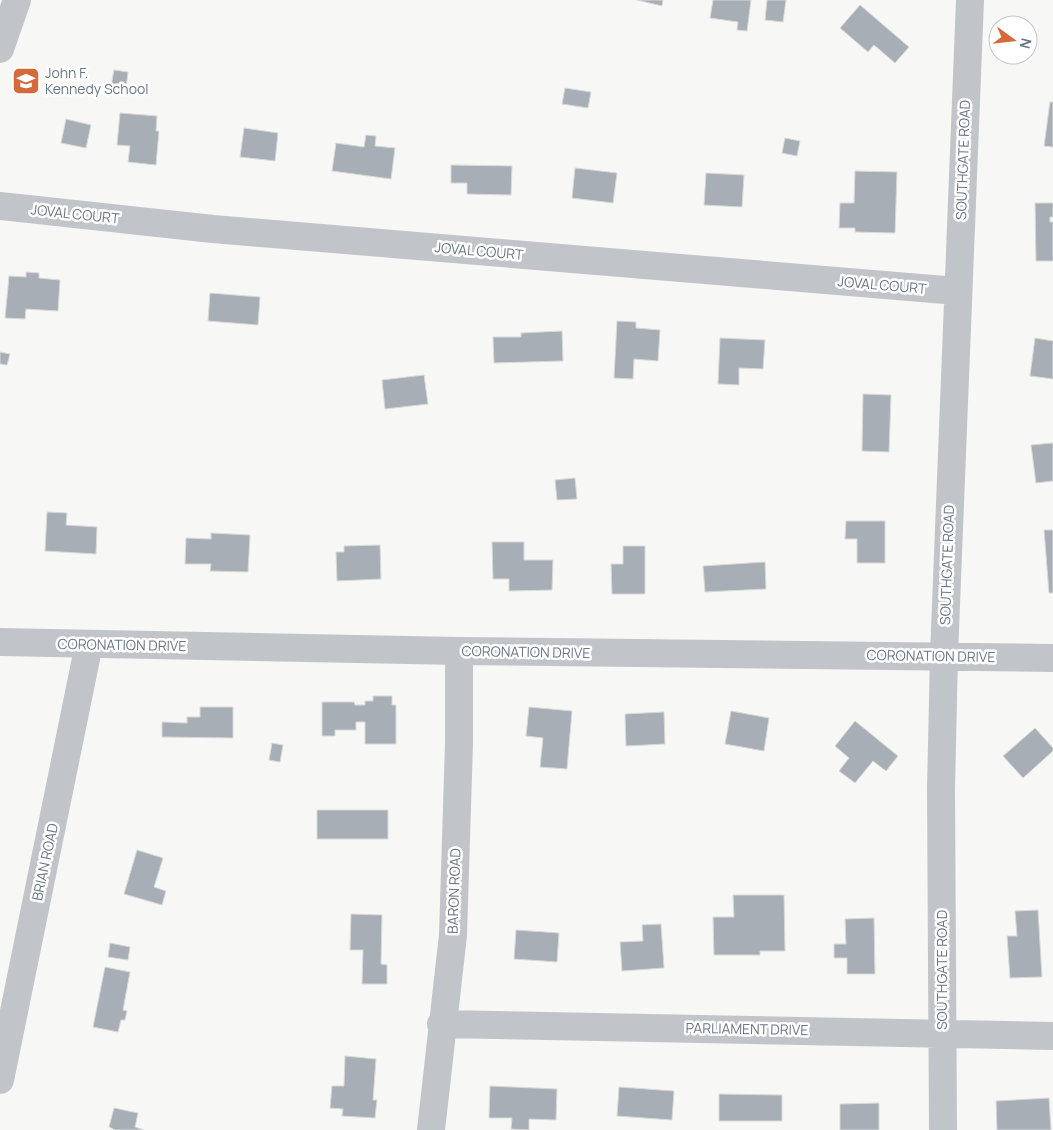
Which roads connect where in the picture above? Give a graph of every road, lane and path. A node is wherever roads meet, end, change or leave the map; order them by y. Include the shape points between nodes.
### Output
1 (17, 0) edge
2 (970, 0) edge
3 (0, 49) edge
4 (0, 206) edge
5 (958, 292) junction
6 (0, 642) edge
7 (89, 644) junction
8 (459, 651) junction
9 (944, 655) junction
10 (1053, 658) edge
11 (441, 1024) junction
12 (942, 1032) junction
13 (1053, 1036) edge
14 (0, 1080) edge
15 (431, 1130) edge
16 (943, 1130) edge

1 - 3 street
2 - 5 street, SOUTHGATE ROAD
4 - 5 street, JOVAL COURT via 213,229
5 - 9 street, SOUTHGATE ROAD
6 - 7 street, CORONATION DRIVE
7 - 8 street, CORONATION DRIVE
7 - 14 street, BRIAN ROAD
8 - 9 street, CORONATION DRIVE
8 - 11 street, BARON ROAD via 453,935
9 - 10 street, CORONATION DRIVE
9 - 12 street, SOUTHGATE ROAD
11 - 12 street, PARLIAMENT DRIVE
11 - 15 street, BARON ROAD
12 - 13 street, PARLIAMENT DRIVE
12 - 16 street, SOUTHGATE ROAD

